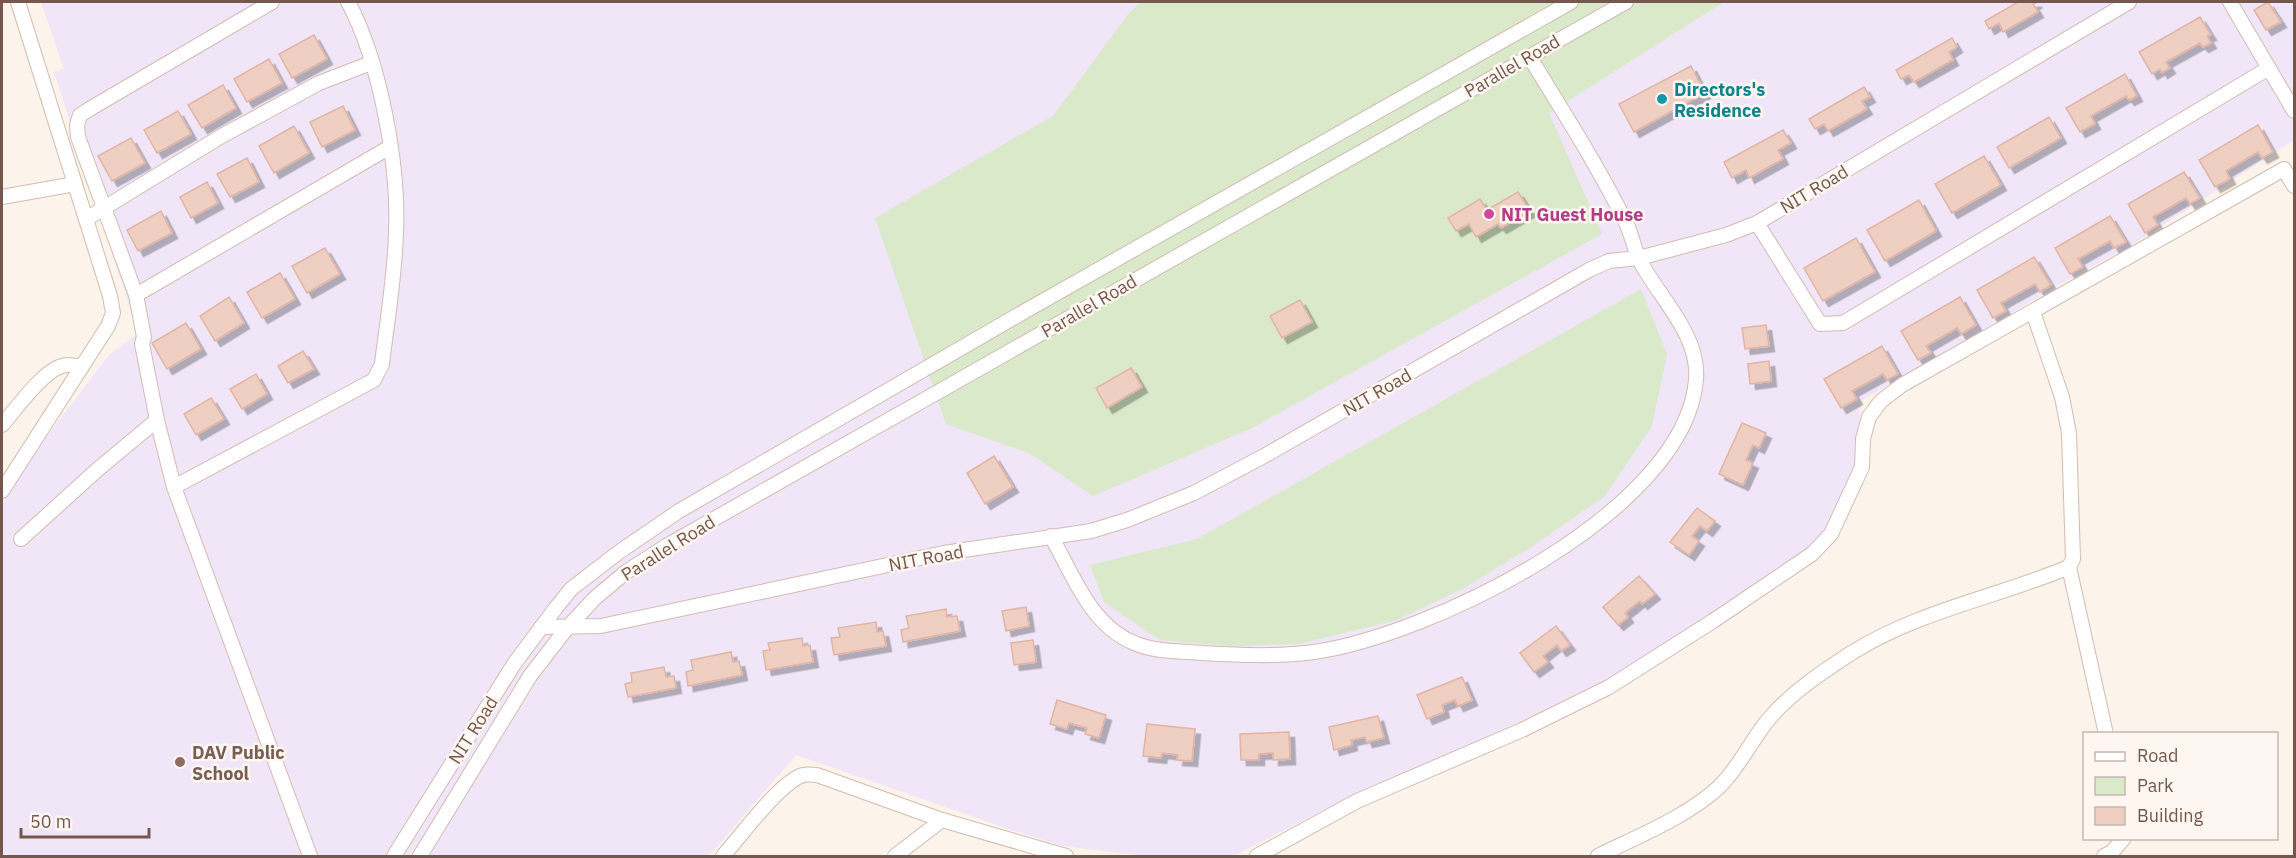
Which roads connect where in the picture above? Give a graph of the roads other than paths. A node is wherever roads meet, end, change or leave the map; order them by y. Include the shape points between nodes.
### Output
1 (18, 2) edge
2 (272, 2) edge
3 (348, 2) edge
4 (1571, 2) edge
5 (1626, 2) edge
6 (2129, 2) edge
7 (2230, 2) edge
8 (1529, 56) junction
9 (371, 63) junction
10 (2269, 68) junction
11 (2295, 111) edge
12 (390, 147) junction
13 (75, 184) junction
14 (2295, 186) edge
15 (2, 197) edge
16 (105, 208) junction
17 (86, 219) junction
18 (1757, 223) junction
19 (1639, 258) junction
20 (136, 295) junction
21 (2033, 312) junction
22 (82, 367) junction
23 (157, 420) junction
24 (2, 425) edge
25 (174, 487) junction
26 (2, 491) edge
27 (1051, 536) junction
28 (21, 539) dead end
29 (2069, 567) junction
30 (541, 627) junction
31 (567, 628) junction
32 (2106, 732) edge
33 (942, 820) junction
34 (2122, 840) edge
35 (310, 856) edge
36 (394, 856) edge
37 (420, 856) edge
38 (723, 856) edge
39 (895, 856) edge
40 (1066, 856) edge
41 (1257, 856) edge
42 (1598, 856) edge
43 (2104, 856) edge

1 - 13 street
2 - 16 street via 80,115 78,137
3 - 9 street
4 - 30 street, Parallel Road via 679,511 571,589
5 - 8 street, Parallel Road
6 - 18 street, NIT Road
7 - 10 street
8 - 19 street via 1602,177 1629,228
8 - 31 street, Parallel Road via 668,545 626,572
9 - 12 street
9 - 16 street via 319,83 240,126
10 - 11 street
10 - 18 street via 1843,322 1821,324
12 - 20 street
12 - 25 street via 397,191 396,235 382,364 375,380
13 - 15 street
13 - 17 street
14 - 21 street via 2284,169
16 - 17 street
16 - 20 street
17 - 22 street via 113,313
18 - 19 street, NIT Road via 1726,236
19 - 27 street, NIT Road via 1609,261 1589,270 1194,493 1091,531
19 - 27 street via 1694,357 1696,379 1683,426 1626,500 1576,539 1495,587 1423,620 1315,652 1250,656 1174,651 1134,644 1112,632 1095,613
20 - 23 street
21 - 29 street via 2062,397 2069,434 2073,559
21 - 41 street via 1902,385 1881,401 1869,417 1862,467 1841,515 1831,534 1812,554 1609,687 1522,730 1358,801
22 - 24 street via 70,364 50,372
22 - 26 street
23 - 25 street
23 - 28 street
25 - 35 street
27 - 31 street, NIT Road via 944,553 601,626
29 - 32 street
29 - 42 street via 1905,625 1854,652 1792,696 1768,719 1738,764 1701,803
30 - 31 street, NIT Road
30 - 36 street, NIT Road
31 - 37 street, NIT Road via 531,676
33 - 38 street via 845,784 806,774 782,789
33 - 39 street
33 - 40 street
34 - 43 street

